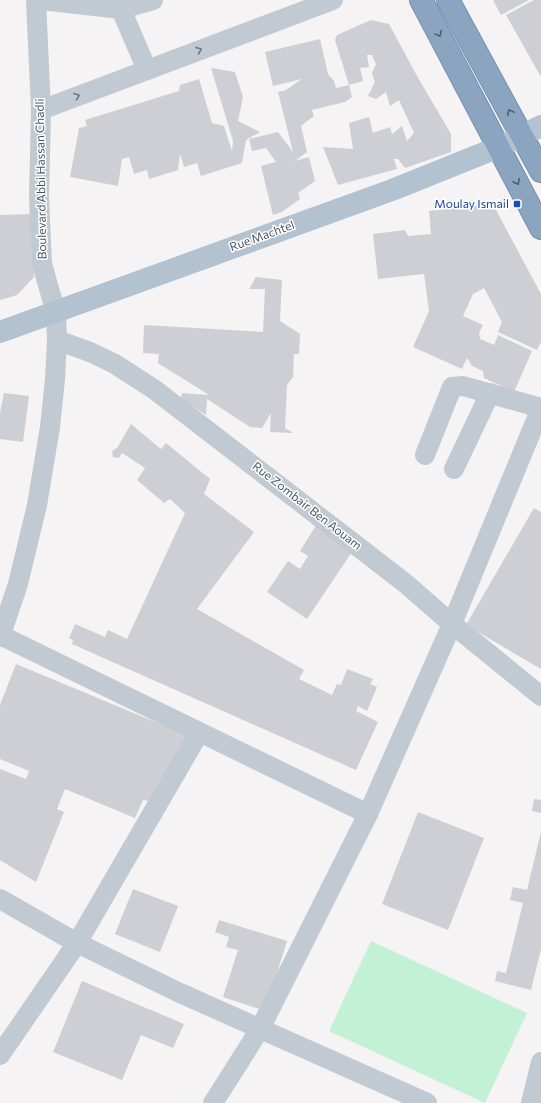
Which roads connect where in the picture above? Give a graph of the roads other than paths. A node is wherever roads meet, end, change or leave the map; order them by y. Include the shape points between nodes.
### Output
1 (36, 0) edge
2 (41, 0) edge
3 (153, 0) edge
4 (333, 0) edge
5 (421, 0) edge
6 (448, 0) edge
7 (121, 9) junction
8 (147, 70) junction
9 (41, 110) junction
10 (532, 131) edge
11 (499, 147) junction
12 (541, 171) edge
13 (541, 228) edge
14 (56, 313) junction
15 (0, 332) edge
16 (57, 340) junction
17 (490, 393) junction
18 (541, 408) edge
19 (425, 455) dead end
20 (454, 470) dead end
21 (452, 624) junction
22 (0, 636) edge
23 (541, 696) edge
24 (199, 733) junction
25 (368, 814) junction
26 (0, 899) edge
27 (77, 943) junction
28 (260, 1029) junction
29 (0, 1055) edge
30 (541, 1062) edge
31 (213, 1103) edge
32 (427, 1103) edge
33 (531, 1103) edge

1 - 9 street, Boulevard Abbi Hassan Chadli
2 - 7 street
3 - 7 street
8 -> 4 street
5 -> 11 highway
10 -> 6 highway
7 - 8 street
9 -> 8 street
9 - 14 street, Boulevard Abbi Hassan Chadli via 39,197 42,264
10 - 11 main road, Rue Machtel
10 - 12 highway
11 -> 13 highway
11 - 14 main road, Rue Machtel via 392,190
14 - 15 main road, Rue Machtel
14 - 16 street, Boulevard Abbi Hassan Chadli
16 - 21 street, Rue Zombair Ben Aouam via 115,364 155,390 406,583
16 - 22 street, Boulevard Abbi Hassan Chadli via 50,427 42,477 29,541
17 - 18 street
17 - 19 street via 463,386 452,387
17 - 20 street
18 - 21 street
21 - 23 street, Rue Zombair Ben Aouam
21 - 25 street
22 - 24 street
24 - 25 street
24 - 27 street
25 - 28 street
26 - 27 street
27 - 28 street
27 - 29 street
28 - 31 street
28 - 32 street
30 - 33 street

